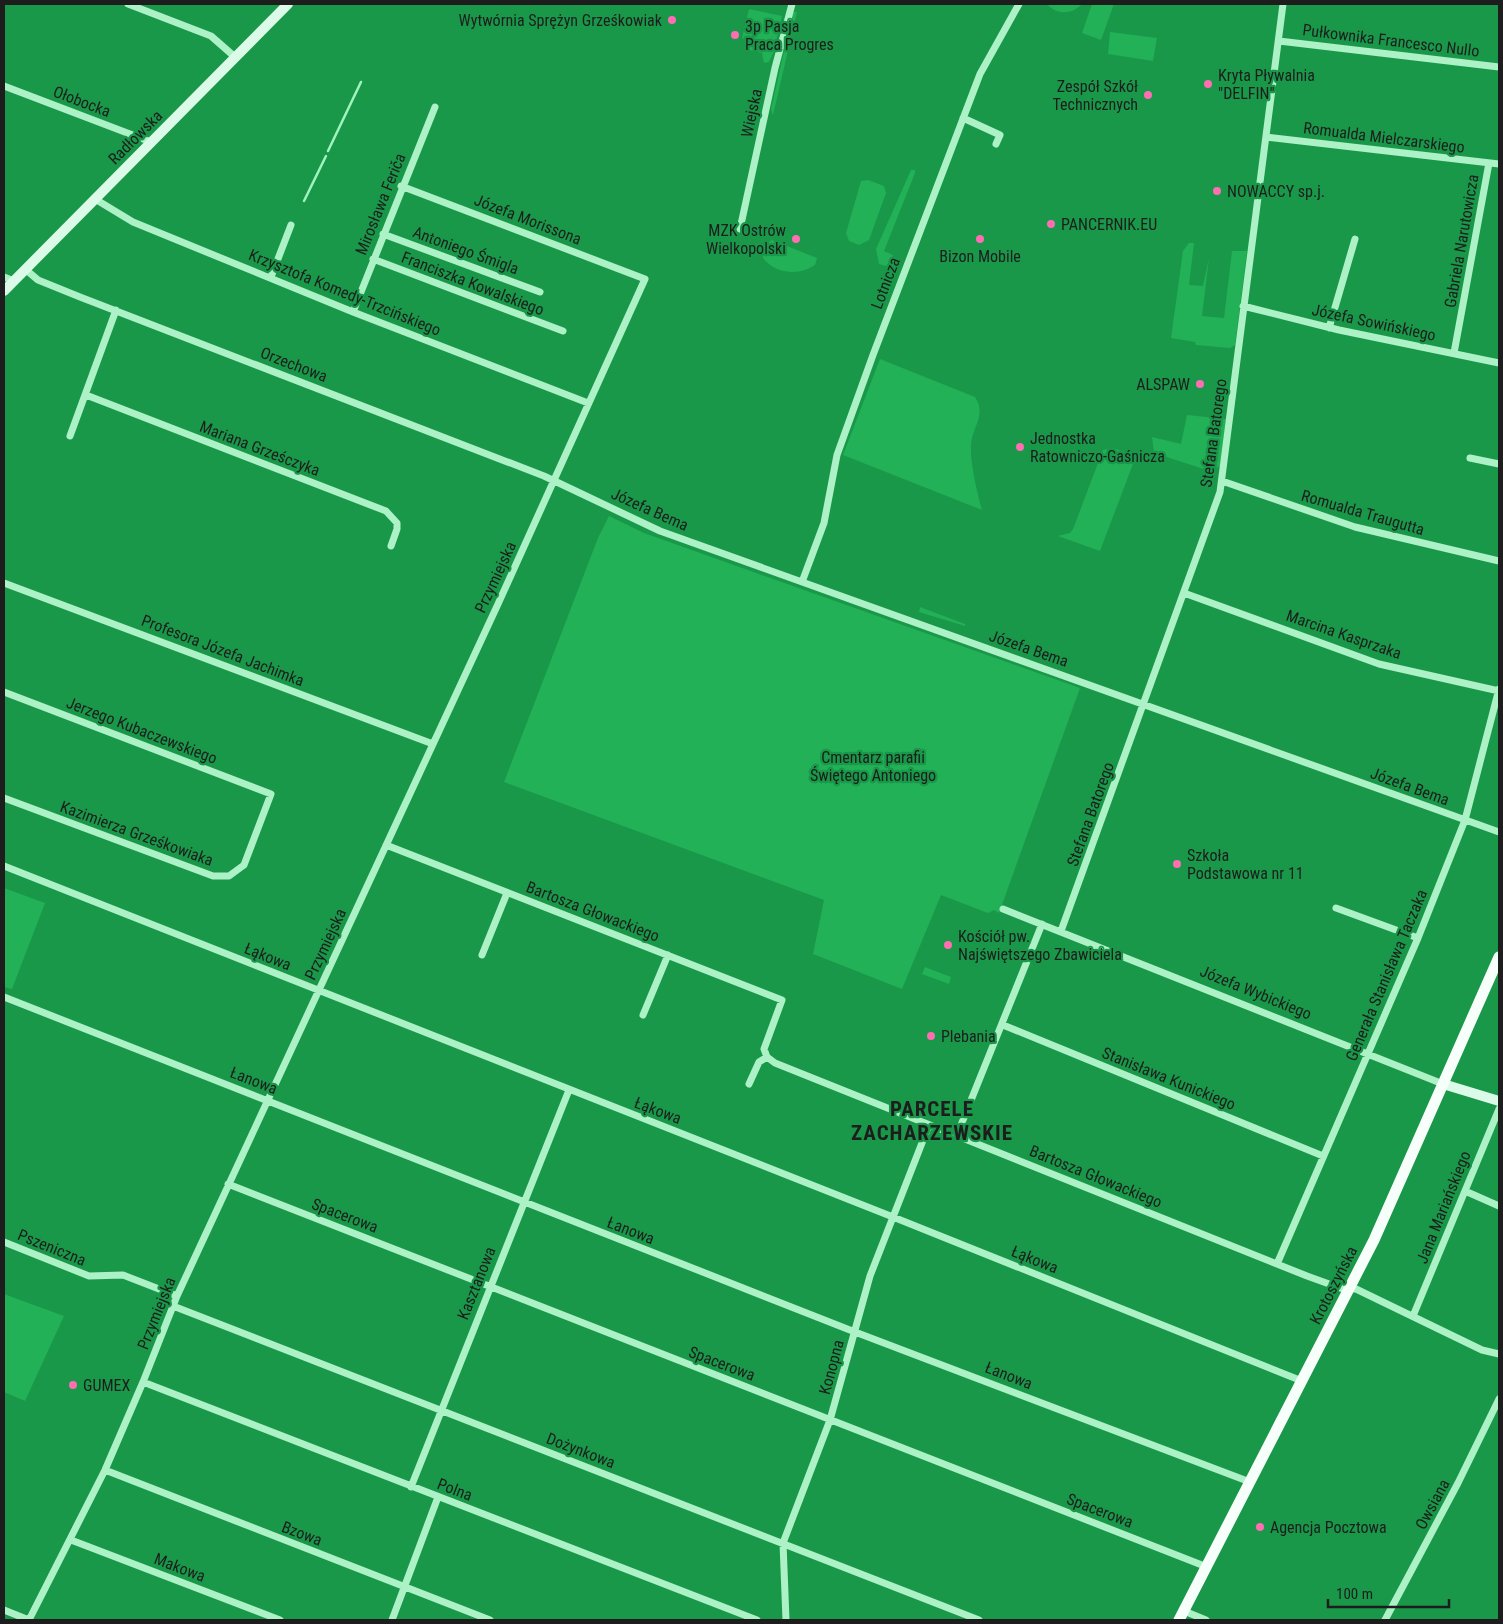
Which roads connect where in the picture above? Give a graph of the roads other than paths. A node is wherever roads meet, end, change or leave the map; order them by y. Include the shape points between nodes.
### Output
1 (128, 4) edge
2 (288, 4) edge
3 (792, 4) edge
4 (1019, 4) edge
5 (1283, 4) edge
6 (1279, 41) junction
7 (235, 57) junction
8 (1499, 67) edge
9 (4, 86) edge
10 (434, 107) dead end
11 (963, 118) junction
12 (1266, 137) junction
13 (151, 142) junction
14 (996, 144) dead end
15 (1489, 163) junction
16 (1499, 164) edge
17 (401, 186) junction
18 (95, 199) junction
19 (291, 225) dead end
20 (740, 228) dead end
21 (383, 234) junction
22 (1356, 240) dead end
23 (373, 259) junction
24 (26, 269) junction
25 (271, 277) junction
26 (9, 279) edge
27 (645, 279) joint
28 (4, 291) edge
29 (540, 292) dead end
30 (1244, 306) junction
31 (116, 310) junction
32 (354, 312) junction
33 (1329, 328) junction
34 (563, 332) dead end
35 (1454, 353) junction
36 (1499, 363) edge
37 (86, 395) junction
38 (588, 402) junction
39 (70, 436) dead end
40 (1470, 458) dead end
41 (1499, 464) edge
42 (554, 480) junction
43 (1222, 481) junction
44 (391, 546) dead end
45 (1499, 561) edge
46 (802, 582) junction
47 (4, 583) edge
48 (1184, 593) junction
49 (1499, 690) edge
50 (4, 692) edge
51 (1144, 704) junction
52 (433, 744) junction
53 (271, 794) joint
54 (4, 798) edge
55 (1465, 820) junction
56 (1499, 832) edge
57 (386, 846) junction
58 (4, 866) edge
59 (507, 893) junction
60 (1336, 908) dead end
61 (1003, 909) dead end
62 (1042, 924) junction
63 (1062, 931) junction
64 (1418, 938) junction
65 (482, 955) dead end
66 (668, 955) junction
67 (1499, 957) edge
68 (319, 991) junction
69 (4, 997) edge
70 (643, 1015) dead end
71 (1003, 1025) junction
72 (1368, 1053) junction
73 (767, 1057) junction
74 (749, 1084) dead end
75 (1443, 1084) junction
76 (568, 1090) junction
77 (268, 1100) junction
78 (1499, 1101) edge
79 (1499, 1109) edge
80 (929, 1125) junction
81 (957, 1136) junction
82 (1323, 1156) junction
83 (228, 1184) junction
84 (1465, 1191) junction
85 (524, 1203) junction
86 (1499, 1206) edge
87 (893, 1217) junction
88 (4, 1242) edge
89 (1277, 1264) junction
90 (490, 1286) junction
91 (1349, 1290) junction
92 (177, 1296) junction
93 (173, 1306) junction
94 (1413, 1316) junction
95 (855, 1332) junction
96 (1499, 1354) edge
97 (1302, 1381) junction
98 (144, 1382) junction
99 (1499, 1399) edge
100 (440, 1410) junction
101 (830, 1420) junction
102 (105, 1470) junction
103 (1250, 1482) junction
104 (411, 1486) junction
105 (438, 1497) junction
106 (71, 1540) junction
107 (783, 1543) junction
108 (1207, 1567) junction
109 (404, 1587) junction
110 (4, 1610) edge
111 (1182, 1616) edge
112 (29, 1620) edge
113 (280, 1620) edge
114 (392, 1620) edge
115 (490, 1620) edge
116 (757, 1620) edge
117 (786, 1620) edge
118 (979, 1620) edge
119 (1206, 1620) edge
120 (1385, 1620) edge

1 - 7 street via 211,36
2 - 7 street, Radłowska
3 - 20 street, Wiejska
4 - 11 street, Lotnicza via 980,74
5 - 6 street, Stefana Batorego
6 - 8 street, Pułkownika Francesco Nullo
6 - 12 street, Stefana Batorego
7 - 13 street, Radłowska
9 - 13 street, Ołobocka
10 - 17 street, Mirosława Feriča
11 - 14 street via 1000,135
11 - 46 street, Lotnicza via 852,411 834,467 824,524
12 - 15 street, Romualda Mielczarskiego
12 - 30 street, Stefana Batorego
13 - 18 street, Radłowska
15 - 16 street, Romualda Mielczarskiego
15 - 35 street, Gabriela Narutowicza
17 - 21 street, Mirosława Feriča
17 - 27 street, Józefa Morissona
18 - 24 street, Radłowska
18 - 25 street, Krzysztofa Komedy-Trzcińskiego via 133,222
19 - 25 street
21 - 23 street, Mirosława Feriča
21 - 29 street, Antoniego Śmigla
22 - 33 street
23 - 32 street, Mirosława Feriča
23 - 34 street, Franciszka Kowalskiego
24 - 26 street, Radłowska
24 - 31 street, Orzechowa via 42,282
25 - 32 street, Krzysztofa Komedy-Trzcińskiego
26 - 28 street, Radłowska
27 - 38 street, Przymiejska
30 - 33 street, Józefa Sowińskiego
30 - 43 street, Stefana Batorego
31 - 37 street
31 - 42 street, Orzechowa
32 - 38 street, Krzysztofa Komedy-Trzcińskiego
33 - 35 street, Józefa Sowińskiego
35 - 36 street, Józefa Sowińskiego
37 - 39 street
37 - 44 street, Mariana Grześczyka via 386,511 397,523
38 - 42 street, Przymiejska
40 - 41 street
42 - 46 street, Józefa Bema via 660,531
42 - 52 street, Przymiejska
43 - 45 street, Romualda Traugutta via 1355,528
43 - 48 street, Stefana Batorego
46 - 51 street, Józefa Bema
47 - 52 street, Profesora Józefa Jachimka
48 - 49 street, Marcina Kasprzaka via 1379,664
48 - 51 street, Stefana Batorego
49 - 55 street, Generała Stanisława Taczaka
50 - 53 street, Jerzego Kubaczewskiego
51 - 55 street, Józefa Bema
51 - 63 street, Stefana Batorego
52 - 57 street, Przymiejska
53 - 54 street, Kazimierza Grześkowiaka via 244,865 230,876 213,876
55 - 56 street, Józefa Bema
55 - 64 street, Generała Stanisława Taczaka
57 - 59 street, Bartosza Głowackiego
57 - 68 street, Przymiejska
58 - 68 street, Łąkowa
59 - 65 street, Bartosza Głowackiego
59 - 66 street, Bartosza Głowackiego
60 - 64 street
61 - 62 street, Józefa Wybickiego
62 - 63 street, Józefa Wybickiego
62 - 71 street
63 - 72 street, Józefa Wybickiego
64 - 72 street, Generała Stanisława Taczaka
66 - 70 street, Bartosza Głowackiego
66 - 73 street, Bartosza Głowackiego via 782,1000 764,1049
67 - 75 main road, Krotoszyńska
68 - 76 street, Łąkowa
68 - 77 street, Przymiejska
69 - 77 street, Łanowa
71 - 81 street
71 - 82 street, Stanisława Kunickiego
72 - 75 street, Józefa Wybickiego
72 - 82 street, Generała Stanisława Taczaka
73 - 74 street via 759,1062
73 - 80 street, Bartosza Głowackiego
75 - 78 street, Józefa Wybickiego
75 - 91 main road, Krotoszyńska
76 - 85 street, Kasztanowa
76 - 87 street, Łąkowa
77 - 83 street, Przymiejska
77 - 85 street, Łanowa
79 - 84 street, Jana Mariańskiego
80 - 81 street, Bartosza Głowackiego
80 - 87 street, Konopna
81 - 89 street, Bartosza Głowackiego
82 - 89 street, Generała Stanisława Taczaka
83 - 90 street, Spacerowa
83 - 92 street, Przymiejska
84 - 86 street
84 - 94 street, Jana Mariańskiego
85 - 90 street, Kasztanowa
85 - 95 street, Łanowa
87 - 95 street, Konopna via 870,1276
87 - 97 street, Łąkowa
88 - 92 street, Pszeniczna via 88,1276 123,1275
89 - 91 street, Bartosza Głowackiego
90 - 100 street, Kasztanowa
90 - 101 street, Spacerowa
91 - 94 street, Bartosza Głowackiego via 1356,1289
91 - 97 main road, Krotoszyńska
92 - 93 street, Przymiejska
93 - 98 street, Przymiejska
93 - 100 street, Dożynkowa
94 - 96 street, Bartosza Głowackiego via 1482,1350
95 - 101 street, Konopna
95 - 103 street, Łanowa
97 - 103 main road, Krotoszyńska
98 - 102 street, Przymiejska
98 - 104 street, Polna
99 - 120 street, Owsiana
100 - 104 street, Kasztanowa
100 - 107 street, Dożynkowa
101 - 107 street, Konopna
101 - 108 street, Spacerowa
102 - 106 street, Przymiejska
102 - 109 street, Bzowa
103 - 108 main road, Krotoszyńska
104 - 105 street, Polna
105 - 109 street
105 - 116 street, Polna
106 - 112 street, Przymiejska
106 - 113 street, Makowa
107 - 117 street, Konopna
107 - 118 street, Dożynkowa
108 - 111 main road, Krotoszyńska
109 - 114 street
109 - 115 street, Bzowa
110 - 112 street
111 - 119 street

